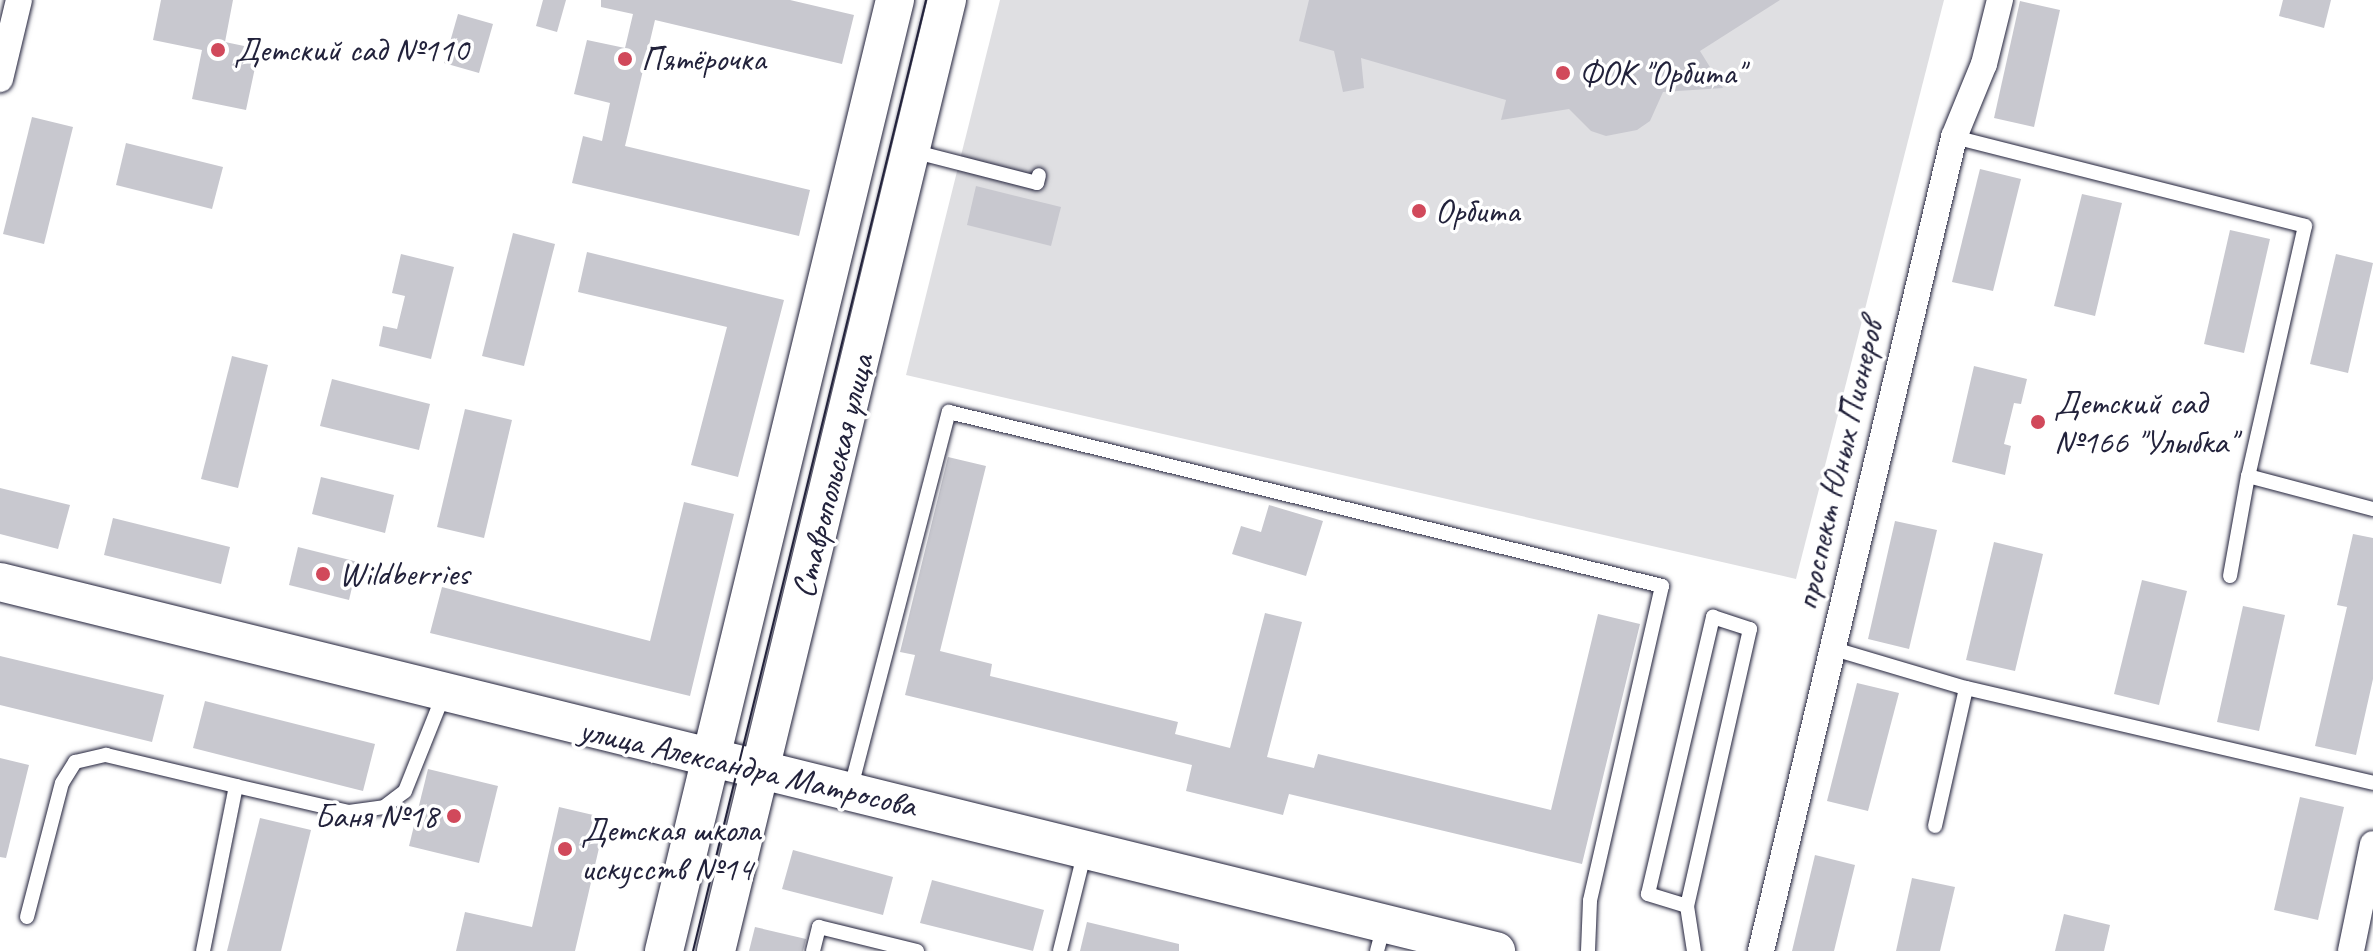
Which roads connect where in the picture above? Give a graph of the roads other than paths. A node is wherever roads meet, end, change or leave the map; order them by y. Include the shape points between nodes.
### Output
1 (19, 0) edge
2 (895, 0) edge
3 (947, 0) edge
4 (2000, 0) edge
5 (0, 79) edge
6 (1954, 137) junction
7 (912, 151) junction
8 (1039, 175) dead end
9 (2248, 476) junction
10 (2373, 509) edge
11 (2230, 576) dead end
12 (0, 582) edge
13 (1834, 649) junction
14 (1966, 688) junction
15 (443, 696) junction
16 (714, 758) junction
17 (760, 771) junction
18 (2373, 783) edge
19 (236, 786) junction
20 (850, 791) junction
21 (1935, 826) dead end
22 (2373, 844) edge
23 (1085, 849) junction
24 (1687, 906) junction
25 (27, 917) dead end
26 (1381, 937) edge
27 (203, 951) edge
28 (664, 951) edge
29 (716, 951) edge
30 (813, 951) edge
31 (917, 951) edge
32 (1060, 951) edge
33 (1496, 951) edge
34 (1588, 951) edge
35 (1694, 951) edge
36 (1761, 951) edge
37 (2351, 951) edge

1 - 5 street
2 - 16 street, Ставропольская улица
3 - 7 street, Ставропольская улица
4 - 6 street, проспект Юных Пионеров via 1984,64
6 - 9 lane via 2305,226
6 - 13 street, проспект Юных Пионеров via 1874,457
7 - 8 lane via 1037,183
7 - 17 street, Ставропольская улица
9 - 10 lane
9 - 11 lane
12 - 15 street, улица Александра Матросова
13 - 14 lane
13 - 36 street, проспект Юных Пионеров
14 - 18 lane
14 - 21 lane
15 - 16 street, улица Александра Матросова
15 - 19 lane via 405,791 384,807 349,812
16 - 17 street, улица Александра Матросова
16 - 28 street, Ставропольская улица
17 - 20 street, улица Александра Матросова
17 - 29 street, Ставропольская улица
19 - 25 lane via 106,755 75,762 62,783
19 - 27 lane
20 - 23 street, улица Александра Матросова
20 - 34 lane via 949,412 1662,586 1590,901
22 - 37 street
23 - 26 street, улица Александра Матросова
23 - 32 lane
24 - 24 lane via 1750,629 1713,617 1648,894
24 - 35 lane
26 - 33 street, улица Александра Матросова
30 - 31 lane via 819,927

